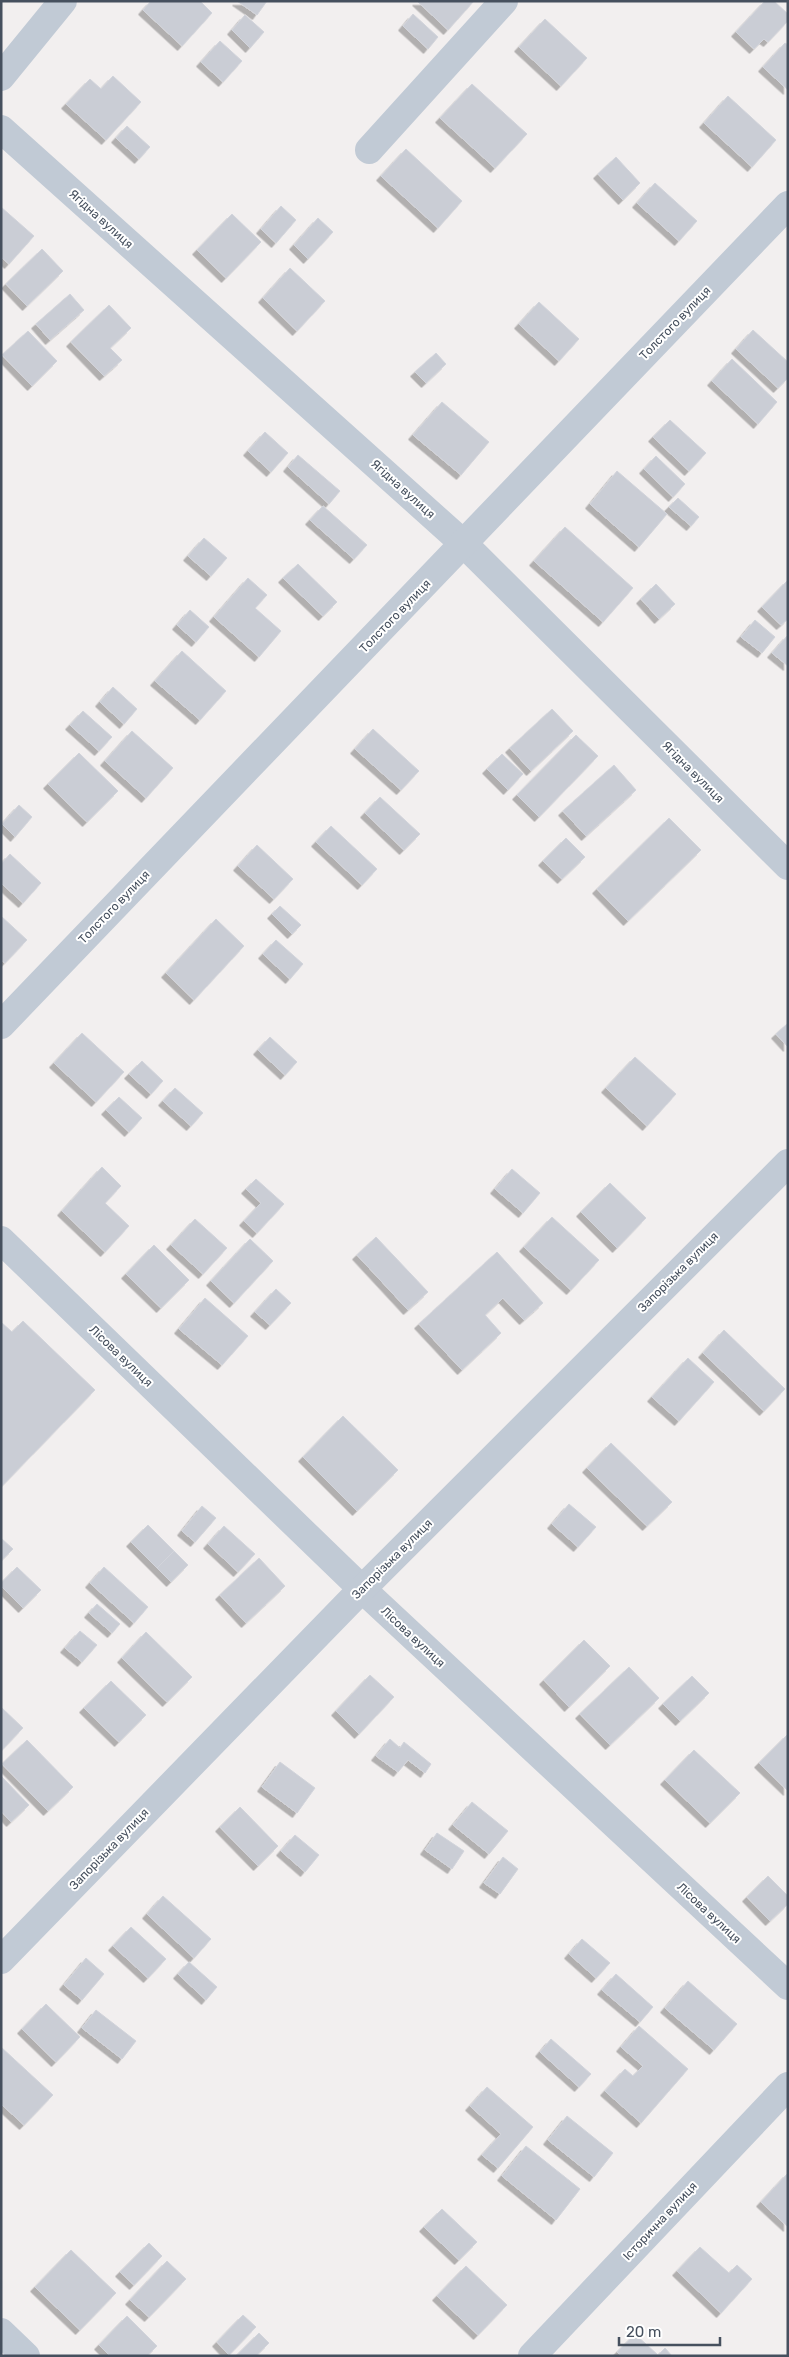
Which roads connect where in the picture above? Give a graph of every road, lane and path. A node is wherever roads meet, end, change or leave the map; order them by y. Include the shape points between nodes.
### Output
1 (63, 1) edge
2 (504, 1) edge
3 (1, 77) edge
4 (1, 129) edge
5 (369, 150) dead end
6 (788, 205) edge
7 (464, 544) junction
8 (788, 866) edge
9 (1, 1025) edge
10 (788, 1163) edge
11 (1, 1240) edge
12 (362, 1590) junction
13 (1, 1960) edge
14 (788, 1986) edge
15 (788, 2086) edge
16 (1, 2332) edge
17 (26, 2356) edge
18 (532, 2356) edge

1 - 3 street
2 - 5 street
4 - 7 street, Ягідна вулиця
6 - 7 street, Толстого вулиця
7 - 8 street, Ягідна вулиця
7 - 9 street, Толстого вулиця
10 - 12 street, Запорізька вулиця
11 - 12 street, Лісова вулиця
12 - 13 street, Запорізька вулиця
12 - 14 street, Лісова вулиця
15 - 18 street, Історична вулиця
16 - 17 street

